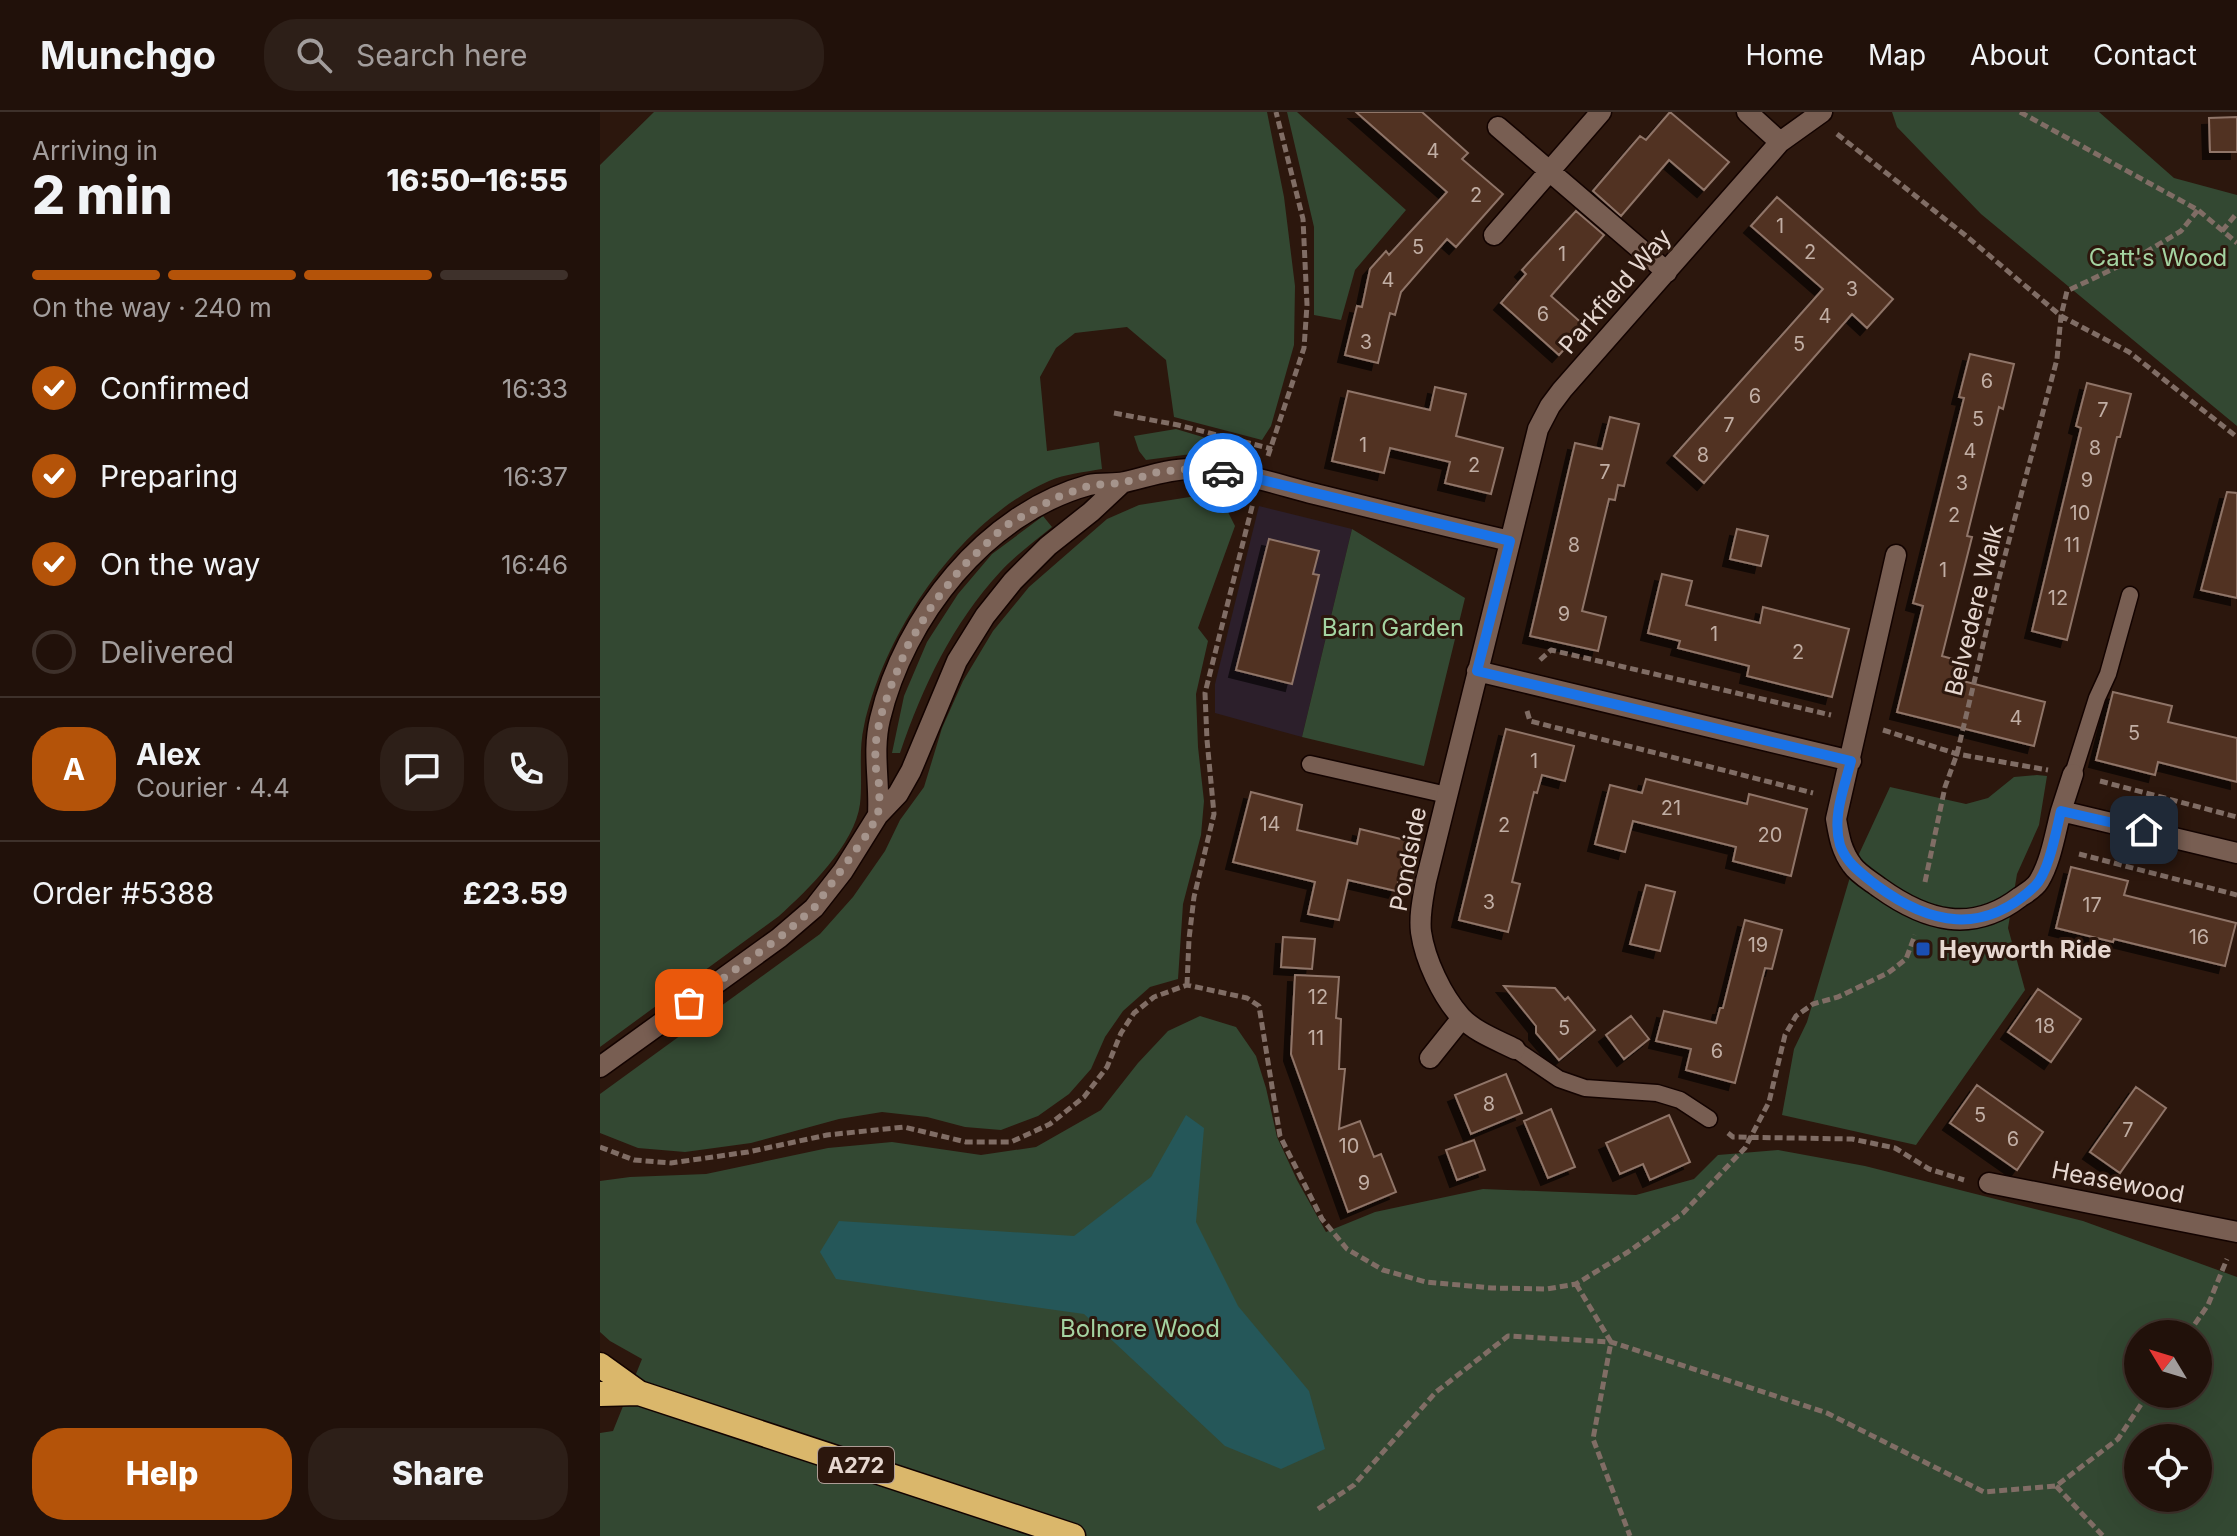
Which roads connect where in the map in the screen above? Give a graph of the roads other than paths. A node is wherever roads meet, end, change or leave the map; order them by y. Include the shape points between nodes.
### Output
1 (1601, 112) edge
2 (1747, 112) edge
3 (1819, 114) edge
4 (1498, 127) dead end
5 (1780, 142) junction
6 (1549, 172) junction
7 (1494, 235) dead end
8 (1667, 272) junction
9 (1122, 483) junction
10 (1510, 541) junction
11 (1896, 555) dead end
12 (2130, 595) dead end
13 (1477, 671) junction
14 (1851, 761) junction
15 (1310, 764) dead end
16 (2073, 774) joint
17 (1447, 795) junction
18 (2061, 811) junction
19 (878, 815) junction
20 (2237, 853) edge
21 (1462, 1018) junction
22 (1515, 1049) joint
23 (1430, 1058) dead end
24 (600, 1067) edge
25 (1709, 1119) dead end
26 (1989, 1183) road end
27 (2234, 1241) edge
28 (600, 1365) edge
29 (639, 1393) junction
30 (600, 1394) edge
31 (1073, 1536) edge

1 - 6 street
2 - 5 street
3 - 5 street, Parkfield Way
4 - 6 street
5 - 8 street, Parkfield Way
6 - 7 street
6 - 8 street
8 - 10 street, Parkfield Way via 1550,406 1538,429
9 - 10 street via 1190,469 1242,475
9 - 19 street via 1048,546 985,616 957,661 911,771
9 - 19 street via 1091,485 1055,498 1005,526 933,604 908,645 880,718 875,747
10 - 13 street, Parkfield Way
11 - 14 street
12 - 16 lane
13 - 14 street
13 - 17 street, Pondside
14 - 18 street via 1836,819 1841,846 1853,867 1919,912 1951,920 2002,911 2038,884
15 - 17 lane, Pondside
16 - 18 street
17 - 21 street, Pondside via 1426,881 1421,932 1430,962
18 - 20 street
19 - 24 street via 814,908
21 - 22 street, Pondside
21 - 23 street
22 - 25 lane, Pondside via 1559,1079 1585,1088 1657,1093 1680,1100
26 - 27 street, Heasewood
28 - 29 highway, A272
29 - 30 highway, A272
29 - 31 highway, A272

